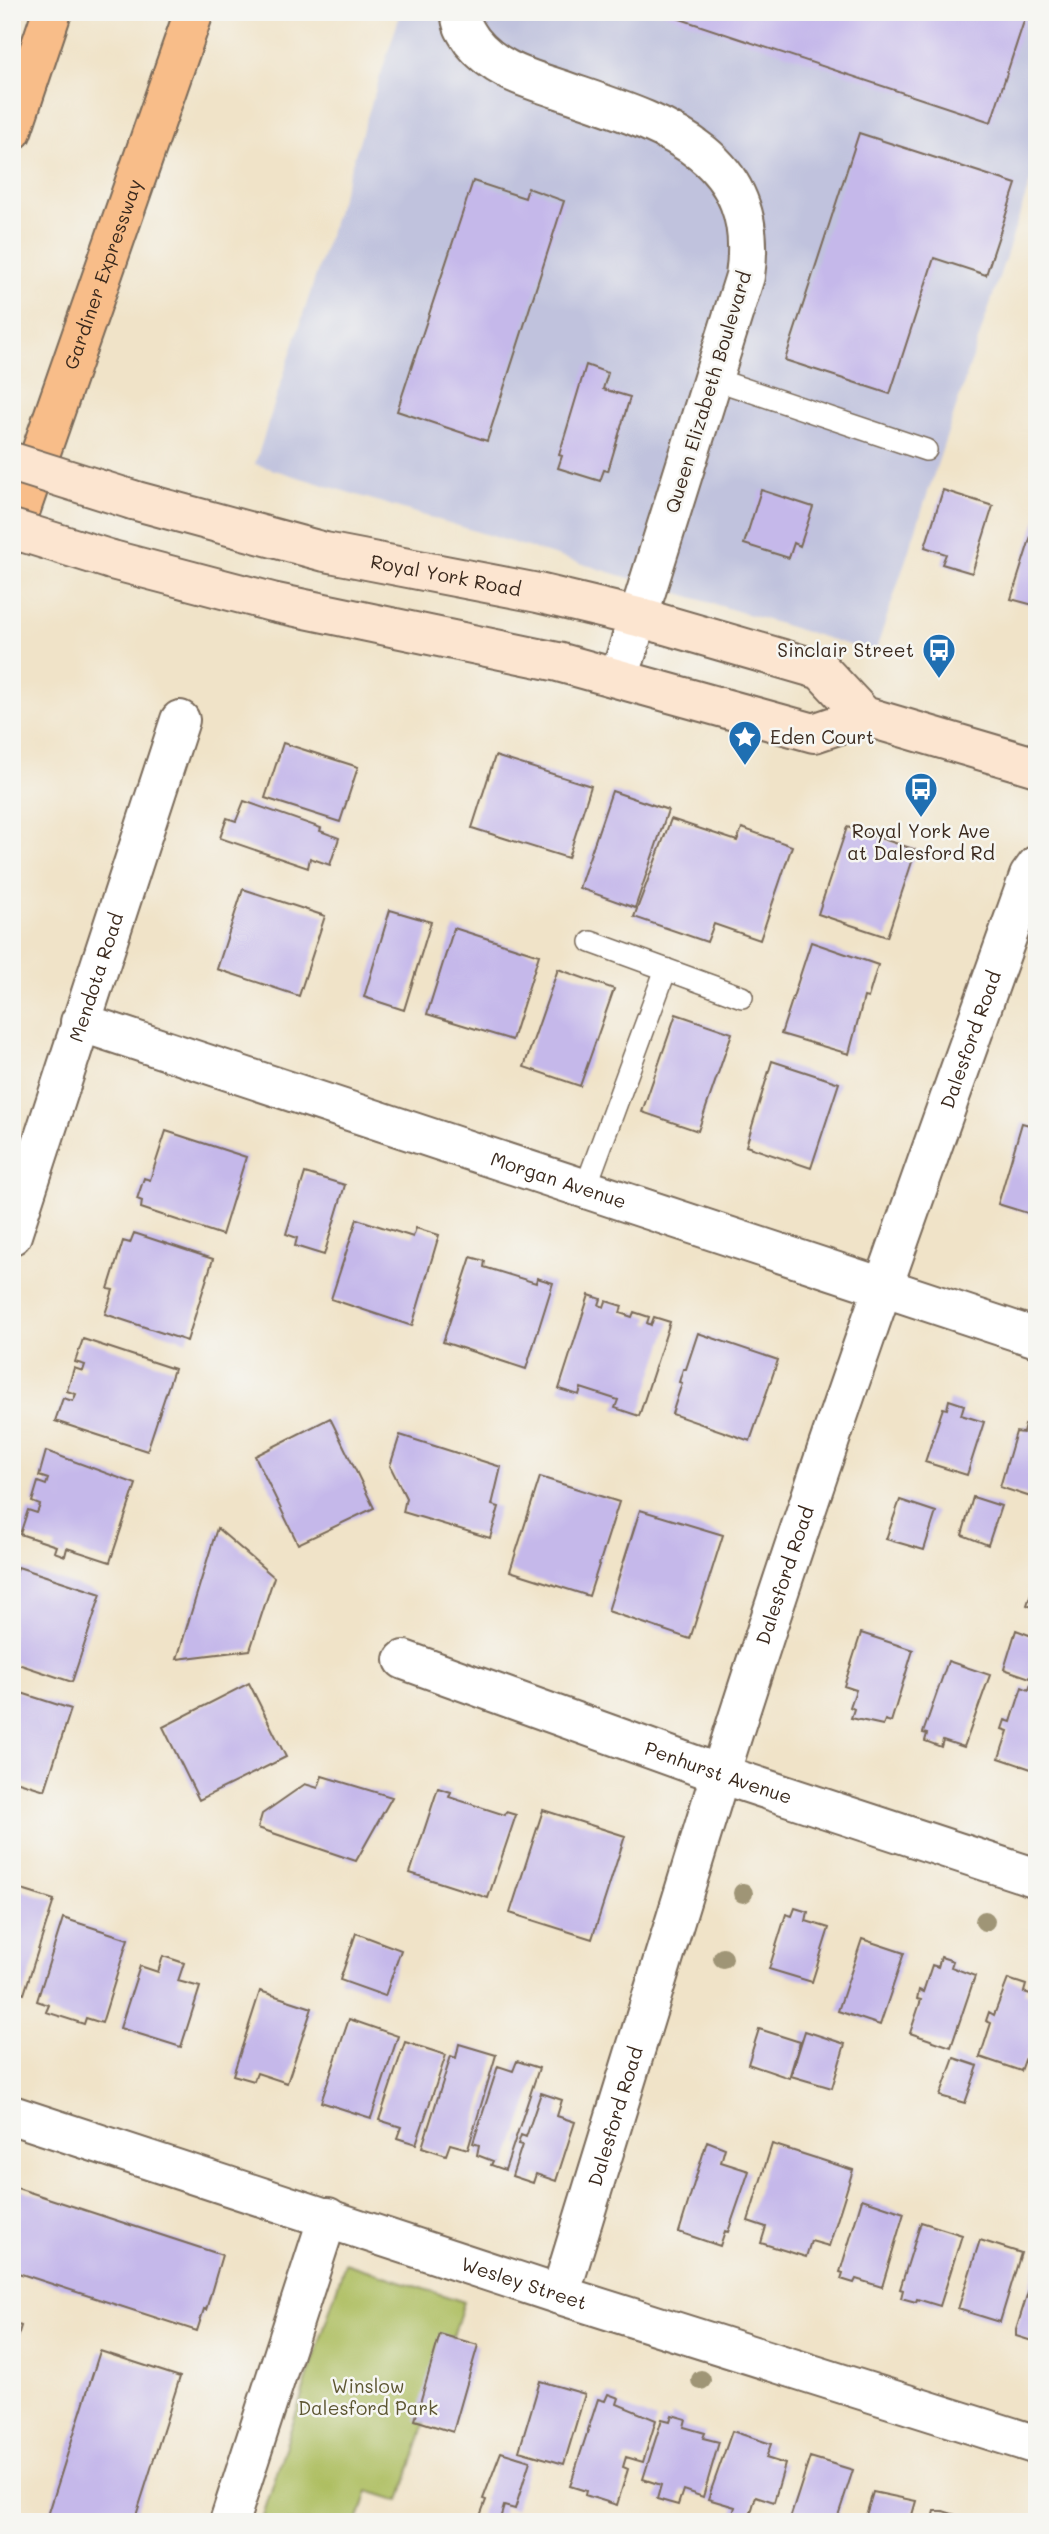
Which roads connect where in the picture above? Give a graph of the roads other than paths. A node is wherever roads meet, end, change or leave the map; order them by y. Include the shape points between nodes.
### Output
1 (52, 12) edge
2 (194, 12) edge
3 (461, 12) edge
4 (12, 131) edge
5 (714, 379) junction
6 (926, 450) dead end
7 (12, 462) edge
8 (12, 529) edge
9 (12, 535) edge
10 (638, 617) junction
11 (619, 678) junction
12 (864, 716) junction
13 (180, 720) dead end
14 (1037, 767) edge
15 (1037, 865) edge
16 (592, 942) dead end
17 (666, 969) junction
18 (742, 997) dead end
19 (80, 1021) junction
20 (585, 1189) junction
21 (12, 1235) edge
22 (882, 1288) junction
23 (1037, 1338) edge
24 (404, 1660) dead end
25 (720, 1774) junction
26 (1037, 1878) edge
27 (12, 2115) edge
28 (328, 2217) junction
29 (560, 2295) junction
30 (1037, 2445) edge
31 (229, 2522) edge

1 - 4 highway
2 - 9 highway, Gardiner Expressway
3 - 5 street, Queen Elizabeth Boulevard via 466,33 483,55 504,70 681,136 724,174 737,200 748,257
5 - 6 lane
5 - 10 street, Queen Elizabeth Boulevard
7 - 10 main road, Royal York Road, bridge via 325,552
8 - 11 main road, bridge via 272,601
10 - 11 street, Queen Elizabeth Boulevard
10 - 12 main road, Royal York Road via 821,670
11 - 12 main road via 814,733
12 - 14 main road
13 - 19 street, Mendota Road
15 - 22 street, Dalesford Road via 1029,876
16 - 17 lane
17 - 18 lane
17 - 20 lane
19 - 20 street, Morgan Avenue
19 - 21 street, Mendota Road
20 - 22 street, Morgan Avenue
22 - 23 street, Morgan Avenue
22 - 25 street, Dalesford Road
24 - 25 street, Penhurst Avenue
25 - 26 street, Penhurst Avenue
25 - 29 street, Dalesford Road
27 - 28 street, Wesley Street
28 - 29 street, Wesley Street
28 - 31 street
29 - 30 street, Wesley Street

